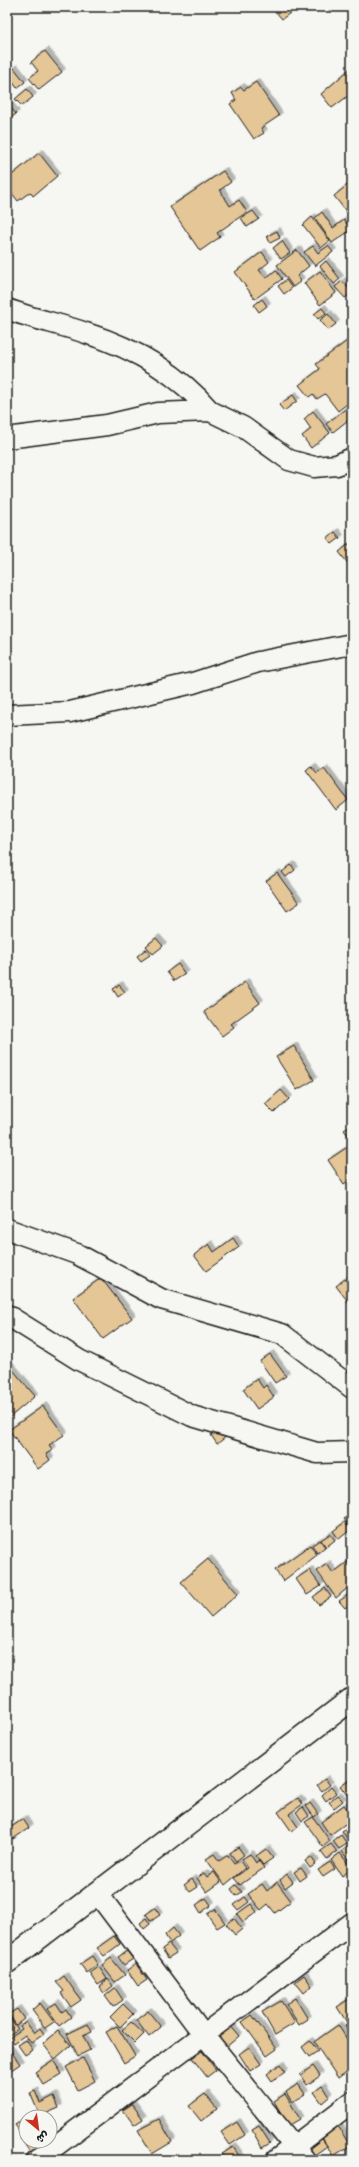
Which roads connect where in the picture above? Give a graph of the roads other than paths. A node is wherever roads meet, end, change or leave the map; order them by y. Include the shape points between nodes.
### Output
1 (7, 309) edge
2 (210, 411) junction
3 (7, 438) edge
4 (352, 458) edge
5 (352, 644) edge
6 (7, 715) edge
7 (7, 1229) edge
8 (7, 1315) edge
9 (352, 1388) edge
10 (352, 1452) edge
11 (352, 1699) edge
12 (98, 1894) junction
13 (352, 1923) edge
14 (7, 1962) edge
15 (204, 2035) junction
16 (352, 2102) edge
17 (300, 2153) edge
18 (36, 2160) edge
19 (276, 2160) edge

1 - 2 street via 86,333 153,362 194,392
2 - 3 street via 158,413 107,425
2 - 4 street via 242,427 289,460 314,467 337,465
5 - 6 street via 258,662 193,683 70,712
7 - 9 street via 77,1254 161,1299 282,1334
8 - 10 street via 78,1360 192,1416 317,1453
11 - 12 street
12 - 14 street
12 - 15 street
13 - 15 street
15 - 17 street
15 - 18 street
16 - 17 street
17 - 19 street

